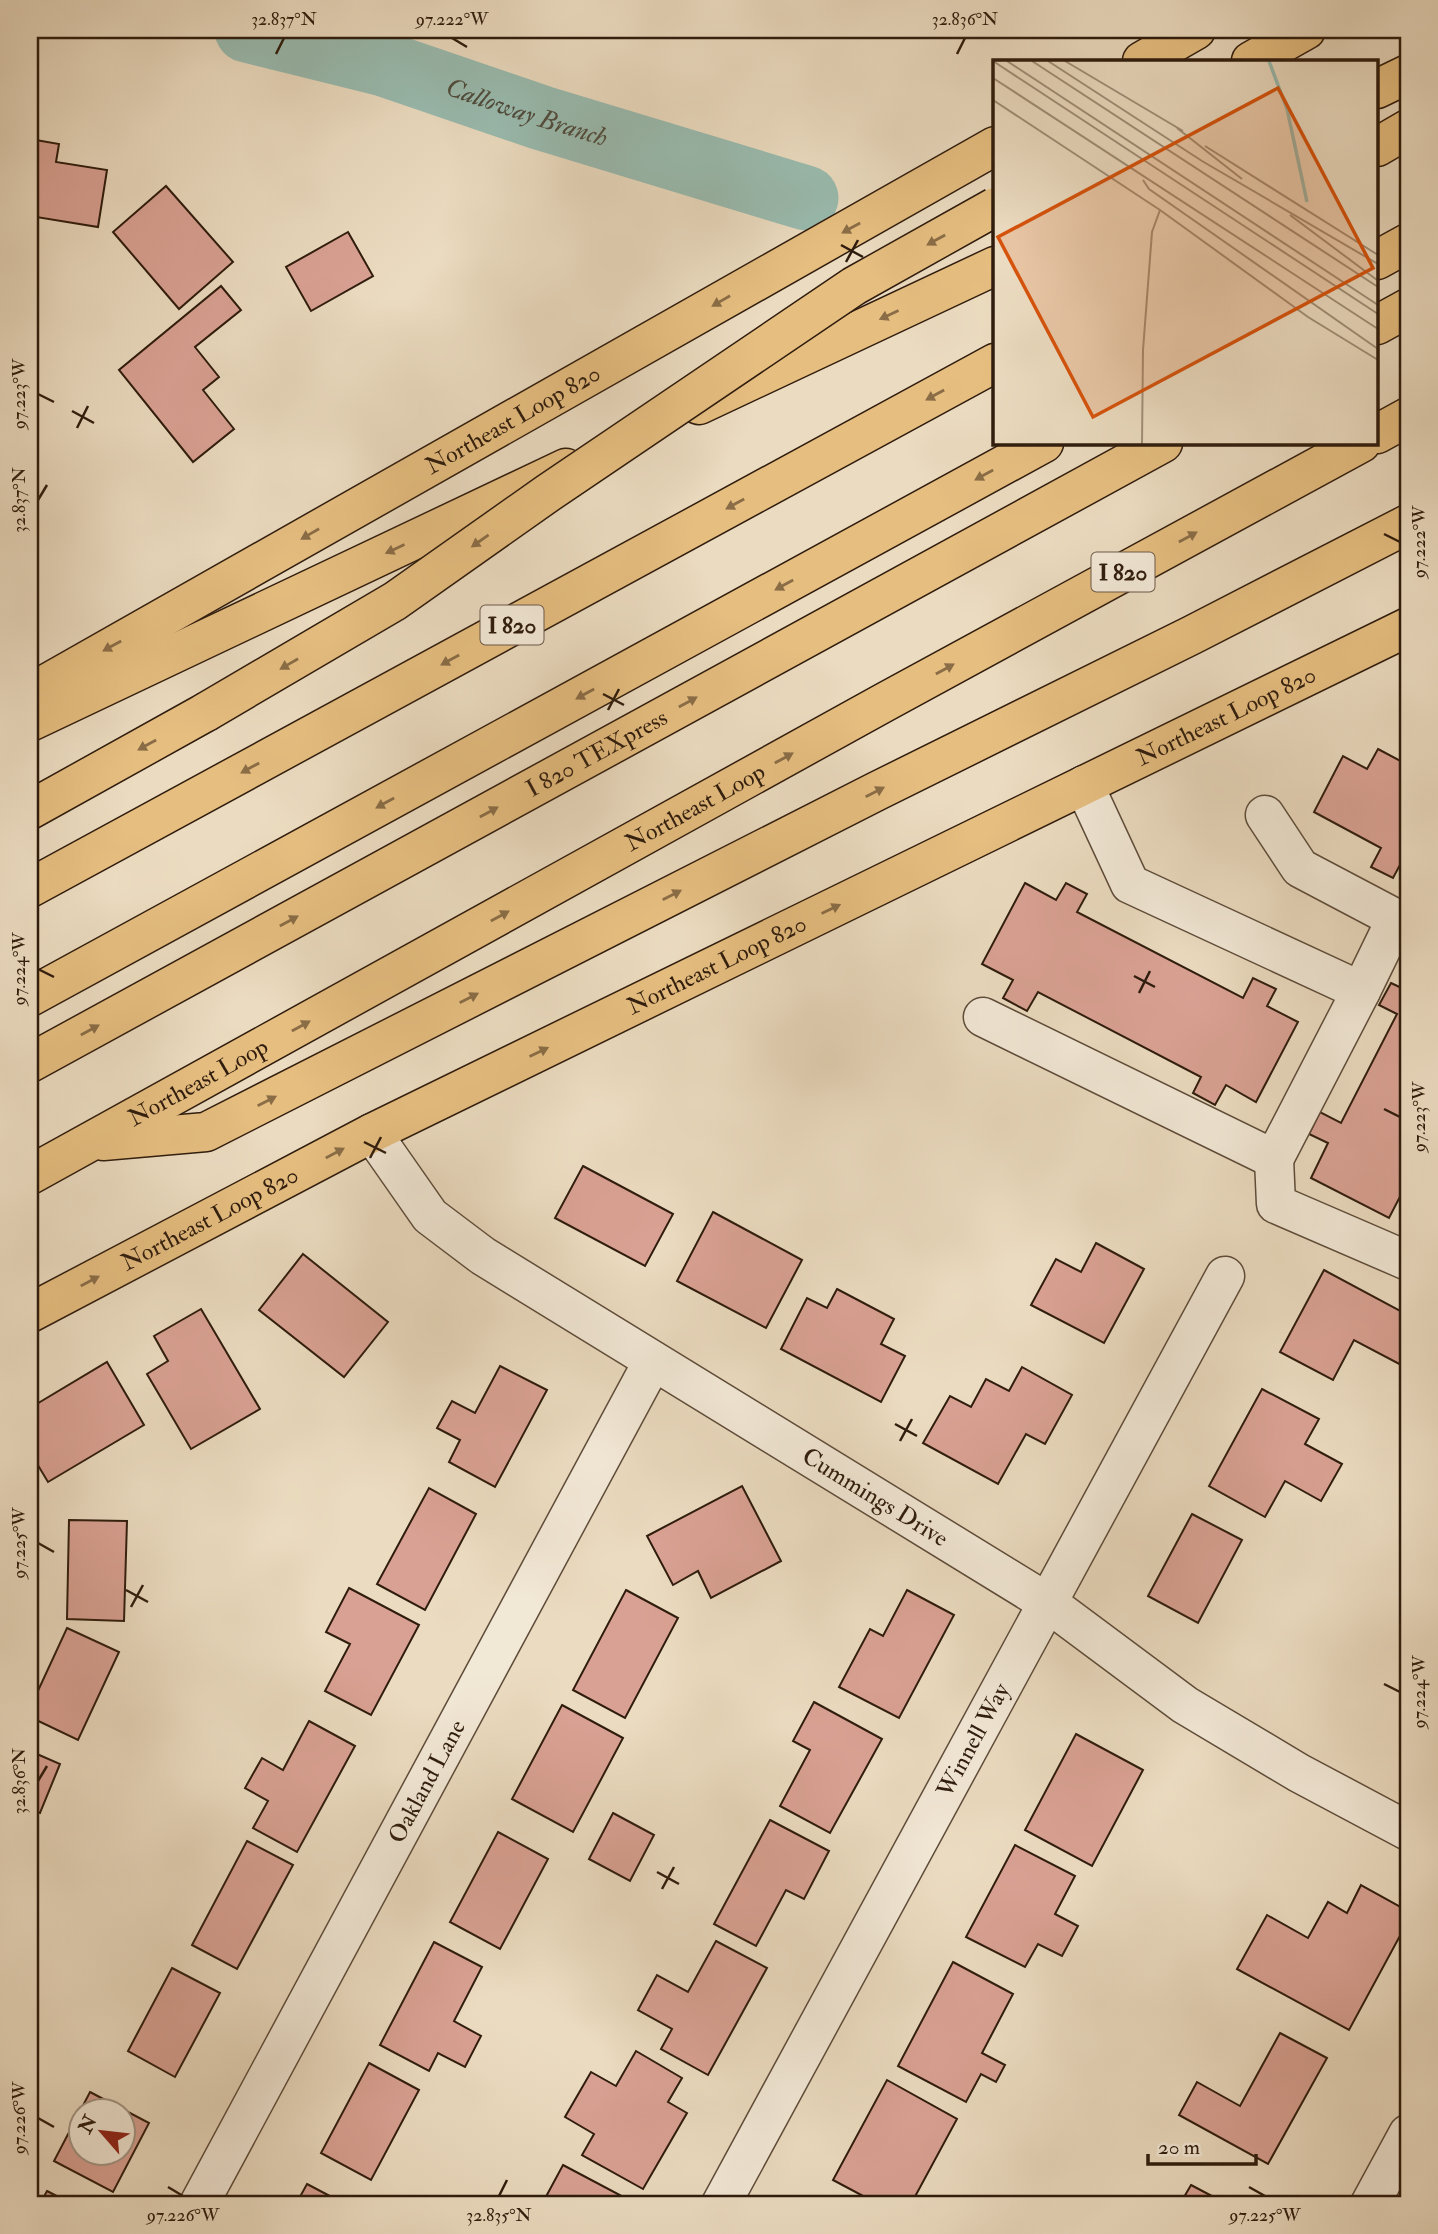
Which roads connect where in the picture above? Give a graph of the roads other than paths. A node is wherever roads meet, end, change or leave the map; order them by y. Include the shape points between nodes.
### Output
1 (1196, 30) edge
2 (1306, 30) edge
3 (1144, 60) edge
4 (1253, 60) edge
5 (1408, 74) edge
6 (1378, 89) edge
7 (1408, 129) edge
8 (1378, 146) edge
9 (993, 147) edge
10 (993, 208) edge
11 (1408, 243) edge
12 (1378, 259) edge
13 (993, 267) edge
14 (1408, 308) edge
15 (1378, 324) edge
16 (993, 364) edge
17 (1408, 417) edge
18 (1378, 434) edge
19 (1042, 444) edge
20 (1161, 444) edge
21 (1360, 444) edge
22 (1408, 524) edge
23 (1408, 627) edge
24 (30, 692) edge
25 (30, 722) edge
26 (1084, 785) junction
27 (30, 810) edge
28 (1265, 815) dead end
29 (30, 888) edge
30 (1402, 922) edge
31 (1361, 991) junction
32 (30, 997) edge
33 (983, 1017) dead end
34 (30, 1062) edge
35 (372, 1133) junction
36 (91, 1142) junction
37 (1274, 1158) junction
38 (30, 1175) edge
39 (1408, 1261) edge
40 (1225, 1276) dead end
41 (30, 1313) edge
42 (653, 1361) junction
43 (1048, 1603) junction
44 (1408, 1831) edge
45 (1408, 2134) edge
46 (199, 2204) edge
47 (721, 2204) edge
48 (1370, 2204) edge

1 - 3 main road
2 - 4 main road
5 - 6 main road
7 - 8 main road
9 -> 24 main road, Northeast Loop 820
10 -> 27 main road, bridge via 854,286 396,601
11 - 12 main road
13 -> 25 main road
14 - 15 main road
16 -> 29 main road, I 820
17 - 18 main road
19 -> 32 main road
34 -> 20 main road, I 820 TEXpress
36 -> 21 main road, Northeast Loop / I 820
36 -> 22 main road via 206,1132
23 - 26 main road, Northeast Loop 820
26 - 31 street via 1130,884
35 -> 26 main road, Northeast Loop 820
28 - 30 street via 1300,868
30 - 31 street
31 - 37 street
33 - 37 street
41 -> 35 main road, Northeast Loop 820
35 - 42 street, Cummings Drive via 430,1216 483,1256
36 - 38 main road, Northeast Loop / I 820
37 - 39 street via 1276,1204
40 - 43 street, Winnell Way
42 - 43 street, Cummings Drive
42 - 46 street, Oakland Lane
43 - 44 street, Cummings Drive via 1185,1705
43 - 47 street, Winnell Way
45 - 48 street

